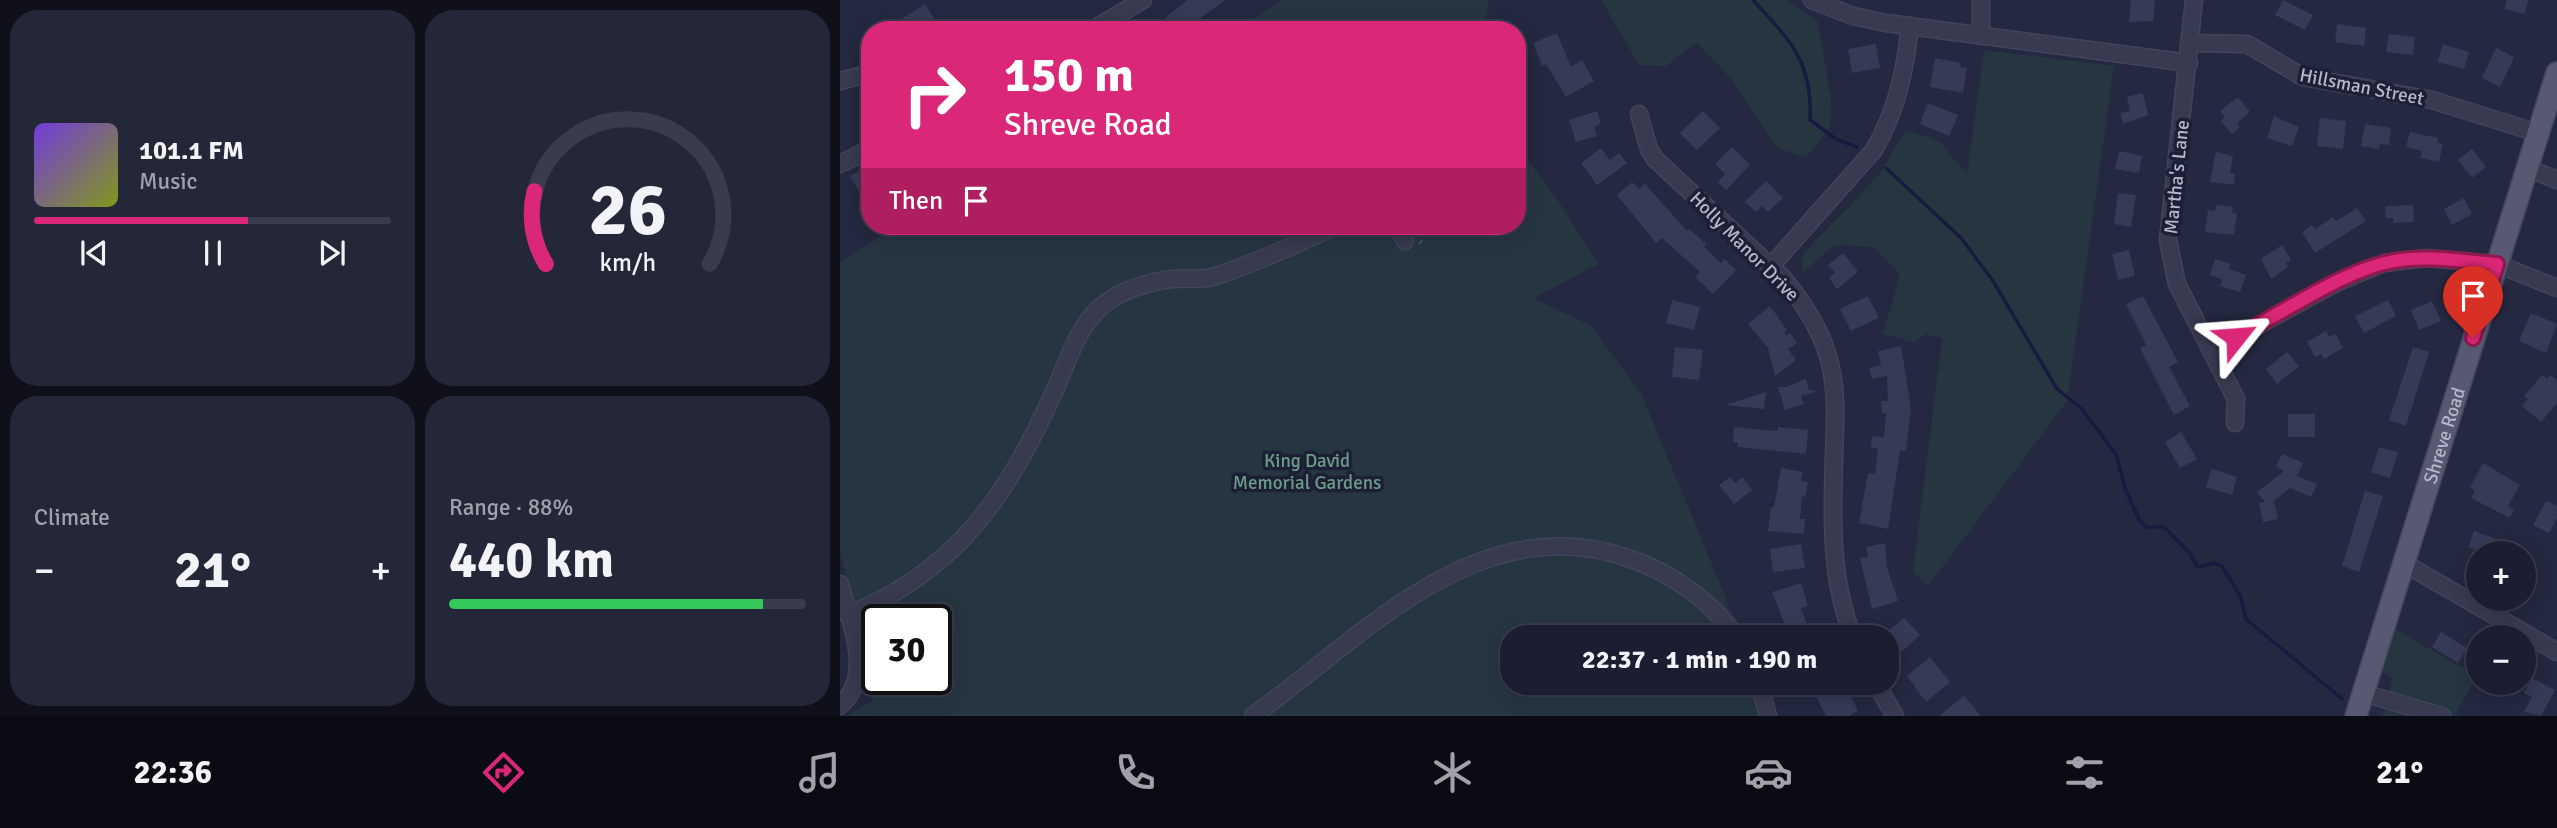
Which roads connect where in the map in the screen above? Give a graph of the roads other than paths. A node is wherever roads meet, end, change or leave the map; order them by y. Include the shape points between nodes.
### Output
1 (1143, 0) edge
2 (1812, 0) edge
3 (1981, 0) edge
4 (2194, 0) edge
5 (1107, 21) edge
6 (1910, 26) junction
7 (1982, 36) junction
8 (2190, 43) junction
9 (2189, 63) junction
10 (2557, 73) edge
11 (861, 75) edge
12 (840, 81) edge
13 (1639, 114) dead end
14 (2538, 133) junction
15 (861, 154) edge
16 (840, 164) edge
17 (2527, 168) junction
18 (2557, 180) edge
19 (1315, 235) edge
20 (2497, 264) junction
21 (1771, 266) junction
22 (2557, 288) edge
23 (2213, 350) junction
24 (2235, 423) dead end
25 (2402, 562) junction
26 (840, 584) edge
27 (848, 615) junction
28 (1726, 625) edge
29 (1849, 625) edge
30 (2557, 652) edge
31 (2363, 693) junction
32 (1762, 695) edge
33 (1883, 695) edge
34 (840, 706) edge
35 (1253, 716) edge
36 (1768, 716) edge
37 (1895, 716) edge
38 (2356, 716) edge
39 (2442, 716) edge

1 - 5 street
2 - 6 street via 1853,16
3 - 7 street
4 - 8 street, Martha's Lane
6 - 7 street
6 - 21 street via 1901,88 1874,150
7 - 9 street
8 - 9 street, Martha's Lane
8 - 14 street, Hillsman Street via 2247,44 2303,76 2432,100
9 - 23 street, Martha's Lane via 2168,240 2178,284
10 - 14 main road, Shreve Road
11 - 12 street
13 - 21 street, Holly Manor Drive via 1655,159
14 - 17 main road, Shreve Road
15 - 16 street
17 - 18 street
17 - 20 main road, Shreve Road
19 - 27 street via 1217,276 1135,287 1102,306 1080,333 1033,439 979,523 925,574
20 - 22 street
20 - 23 street via 2426,258 2384,263 2338,282
20 - 25 main road, Shreve Road
21 - 29 street, Holly Manor Drive via 1811,316 1829,359 1836,408 1832,539
23 - 24 street, Martha's Lane via 2235,399
25 - 30 street
25 - 31 main road, Shreve Road
26 - 27 street
27 - 34 street via 859,672 850,696
28 - 35 street via 1691,592 1642,563 1596,550 1534,548 1468,566 1395,607
31 - 38 main road, Shreve Road
31 - 39 street
32 - 36 street
33 - 37 street

